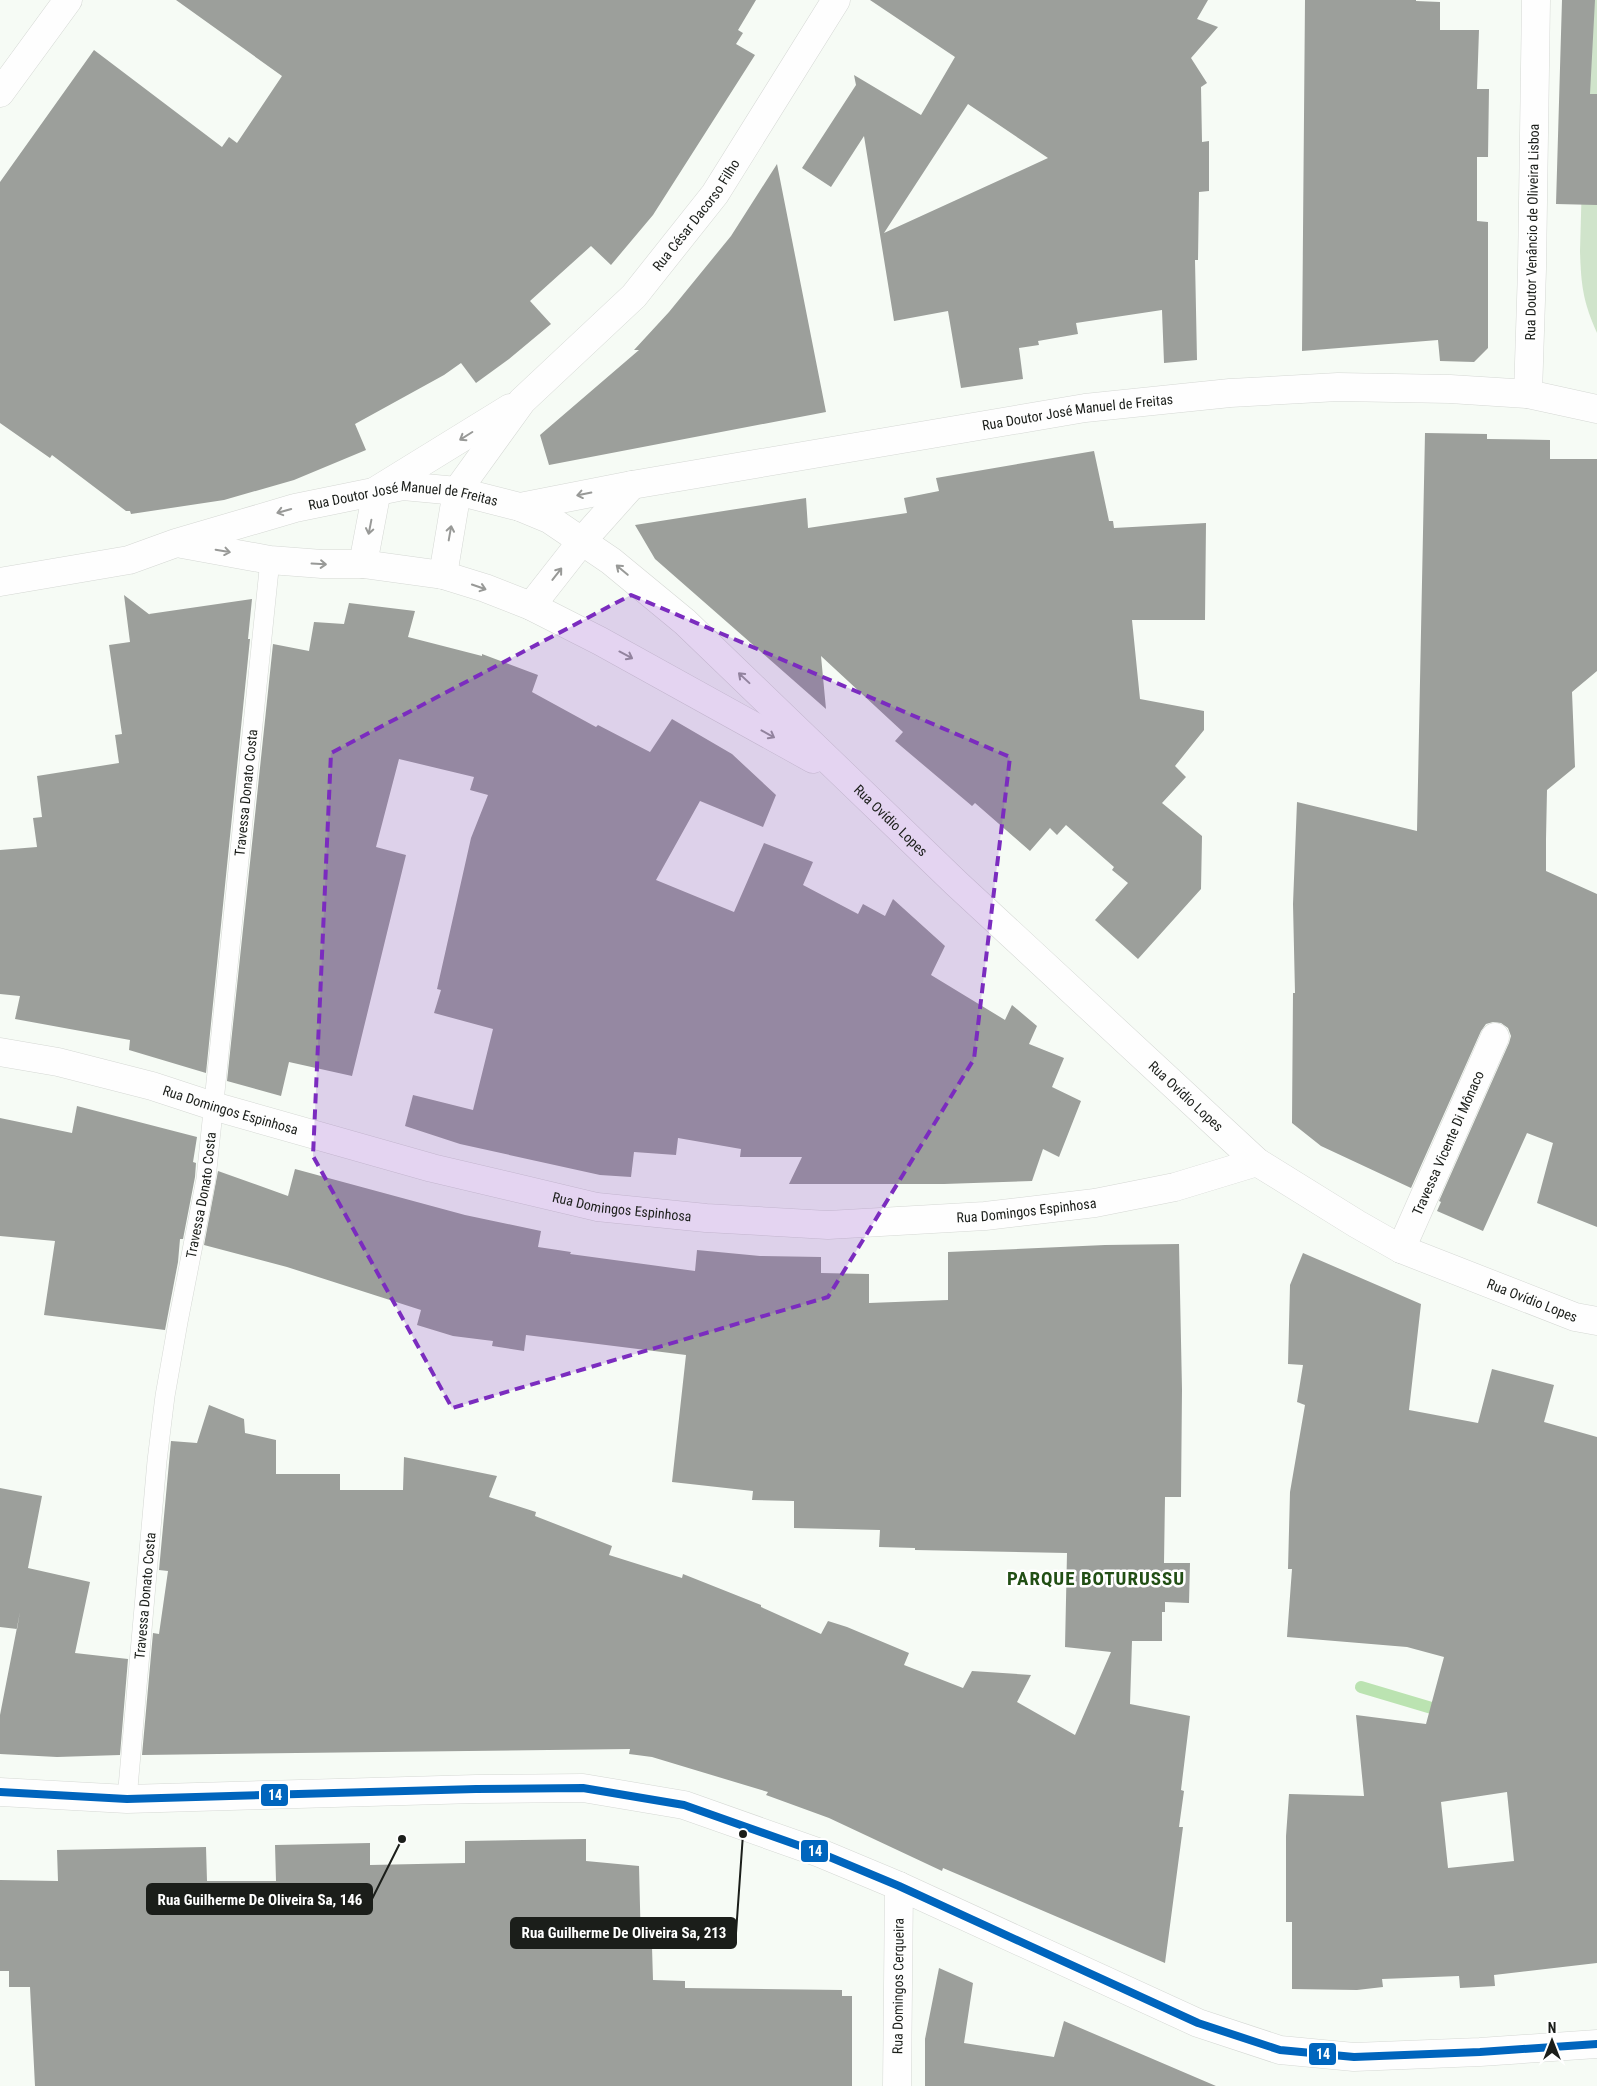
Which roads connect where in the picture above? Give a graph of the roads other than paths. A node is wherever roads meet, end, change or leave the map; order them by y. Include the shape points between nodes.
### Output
1 (68, 0) edge
2 (836, 0) edge
3 (1536, 0) edge
4 (0, 94) edge
5 (1528, 394) junction
6 (522, 401) junction
7 (1597, 409) edge
8 (632, 485) junction
9 (377, 490) junction
10 (457, 491) junction
11 (520, 507) junction
12 (582, 541) junction
13 (176, 543) junction
14 (270, 560) junction
15 (363, 564) junction
16 (443, 575) junction
17 (0, 582) edge
18 (531, 606) junction
19 (840, 774) junction
20 (1495, 1037) dead end
21 (0, 1052) edge
22 (214, 1106) junction
23 (1257, 1162) junction
24 (1401, 1249) junction
25 (1597, 1321) edge
26 (0, 1792) edge
27 (127, 1799) junction
28 (899, 1886) junction
29 (1597, 2044) edge
30 (897, 2086) edge

1 - 4 street
2 - 6 street, Rua César Dacorso Filho via 709,201 634,296
3 - 5 street, Rua Doutor Venâncio de Oliveira Lisboa
5 - 7 street
5 - 8 street, Rua Doutor José Manuel de Freitas via 1338,387 1230,393 1085,408
6 -> 9 street, Rua César Dacorso Filho
6 - 10 street, Rua César Dacorso Filho
8 -> 11 street, Rua Doutor José Manuel de Freitas
8 - 12 street
9 - 10 street, Rua Doutor José Manuel de Freitas via 403,486
9 -> 13 street, Rua Doutor José Manuel de Freitas via 294,508
9 -> 15 street
10 - 11 street, Rua Doutor José Manuel de Freitas
16 -> 10 street
11 - 12 street, Rua Ovídio Lopes via 549,519
18 -> 12 street
19 -> 12 street, Rua Ovídio Lopes via 685,622
13 -> 14 street, Rua Doutor José Manuel de Freitas
13 - 17 street, Rua Doutor José Manuel de Freitas via 128,560
14 -> 15 street, Rua Ovídio Lopes
14 - 22 lane, Travessa Donato Costa
15 - 16 street, Rua Ovídio Lopes
16 -> 18 street, Rua Ovídio Lopes
18 -> 19 street, Rua Ovídio Lopes via 678,683
19 - 23 street, Rua Ovídio Lopes
20 - 24 street, Travessa Vicente Di Mônaco
21 - 22 street, Rua Domingos Espinhosa via 58,1062
22 - 23 street, Rua Domingos Espinhosa via 432,1168 597,1207 828,1225 985,1216 1095,1203 1175,1187
22 - 27 lane, Travessa Donato Costa via 206,1179 178,1322 158,1451
23 - 24 street, Rua Ovídio Lopes
24 - 25 street, Rua Ovídio Lopes via 1575,1317
26 - 27 street
27 - 28 street via 583,1788 684,1805 820,1853
28 - 29 street via 1198,2023 1280,2050 1354,2057
28 - 30 street, Rua Domingos Cerqueira

